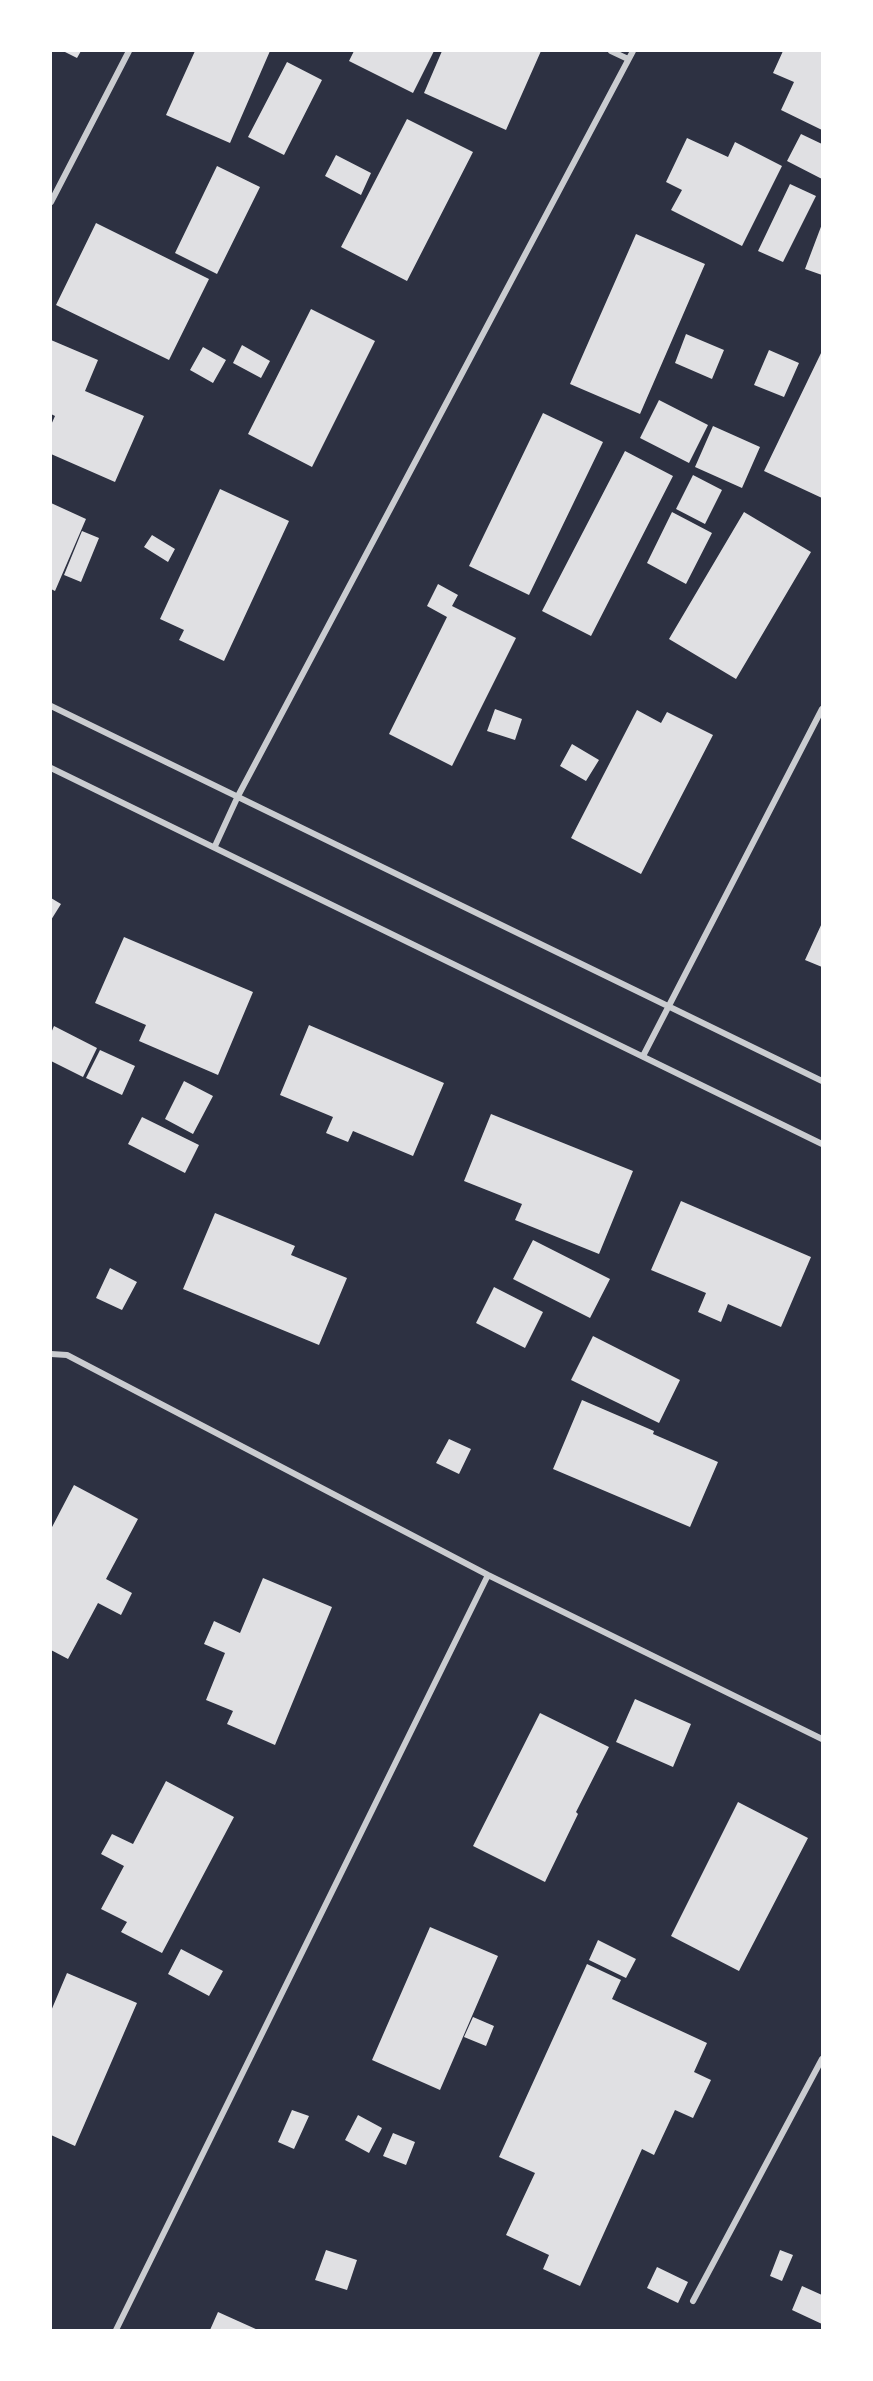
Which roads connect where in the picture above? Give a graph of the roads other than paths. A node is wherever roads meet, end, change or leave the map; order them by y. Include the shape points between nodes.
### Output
1 (129, 51) edge
2 (611, 51) edge
3 (633, 51) edge
4 (628, 59) junction
5 (51, 202) edge
6 (51, 705) edge
7 (822, 709) edge
8 (51, 768) edge
9 (238, 796) junction
10 (214, 846) junction
11 (669, 1006) junction
12 (643, 1056) junction
13 (822, 1082) edge
14 (822, 1144) edge
15 (51, 1354) edge
16 (488, 1575) junction
17 (822, 1739) edge
18 (822, 2059) edge
19 (693, 2301) dead end
20 (116, 2330) edge

1 - 5 street
2 - 4 street
3 - 4 street
4 - 9 street
6 - 9 street
7 - 11 street
8 - 10 street
9 - 10 street
9 - 11 street
10 - 12 street
11 - 12 street
11 - 13 street
12 - 14 street
15 - 16 street via 67,1355
16 - 17 street
16 - 20 street
18 - 19 street

